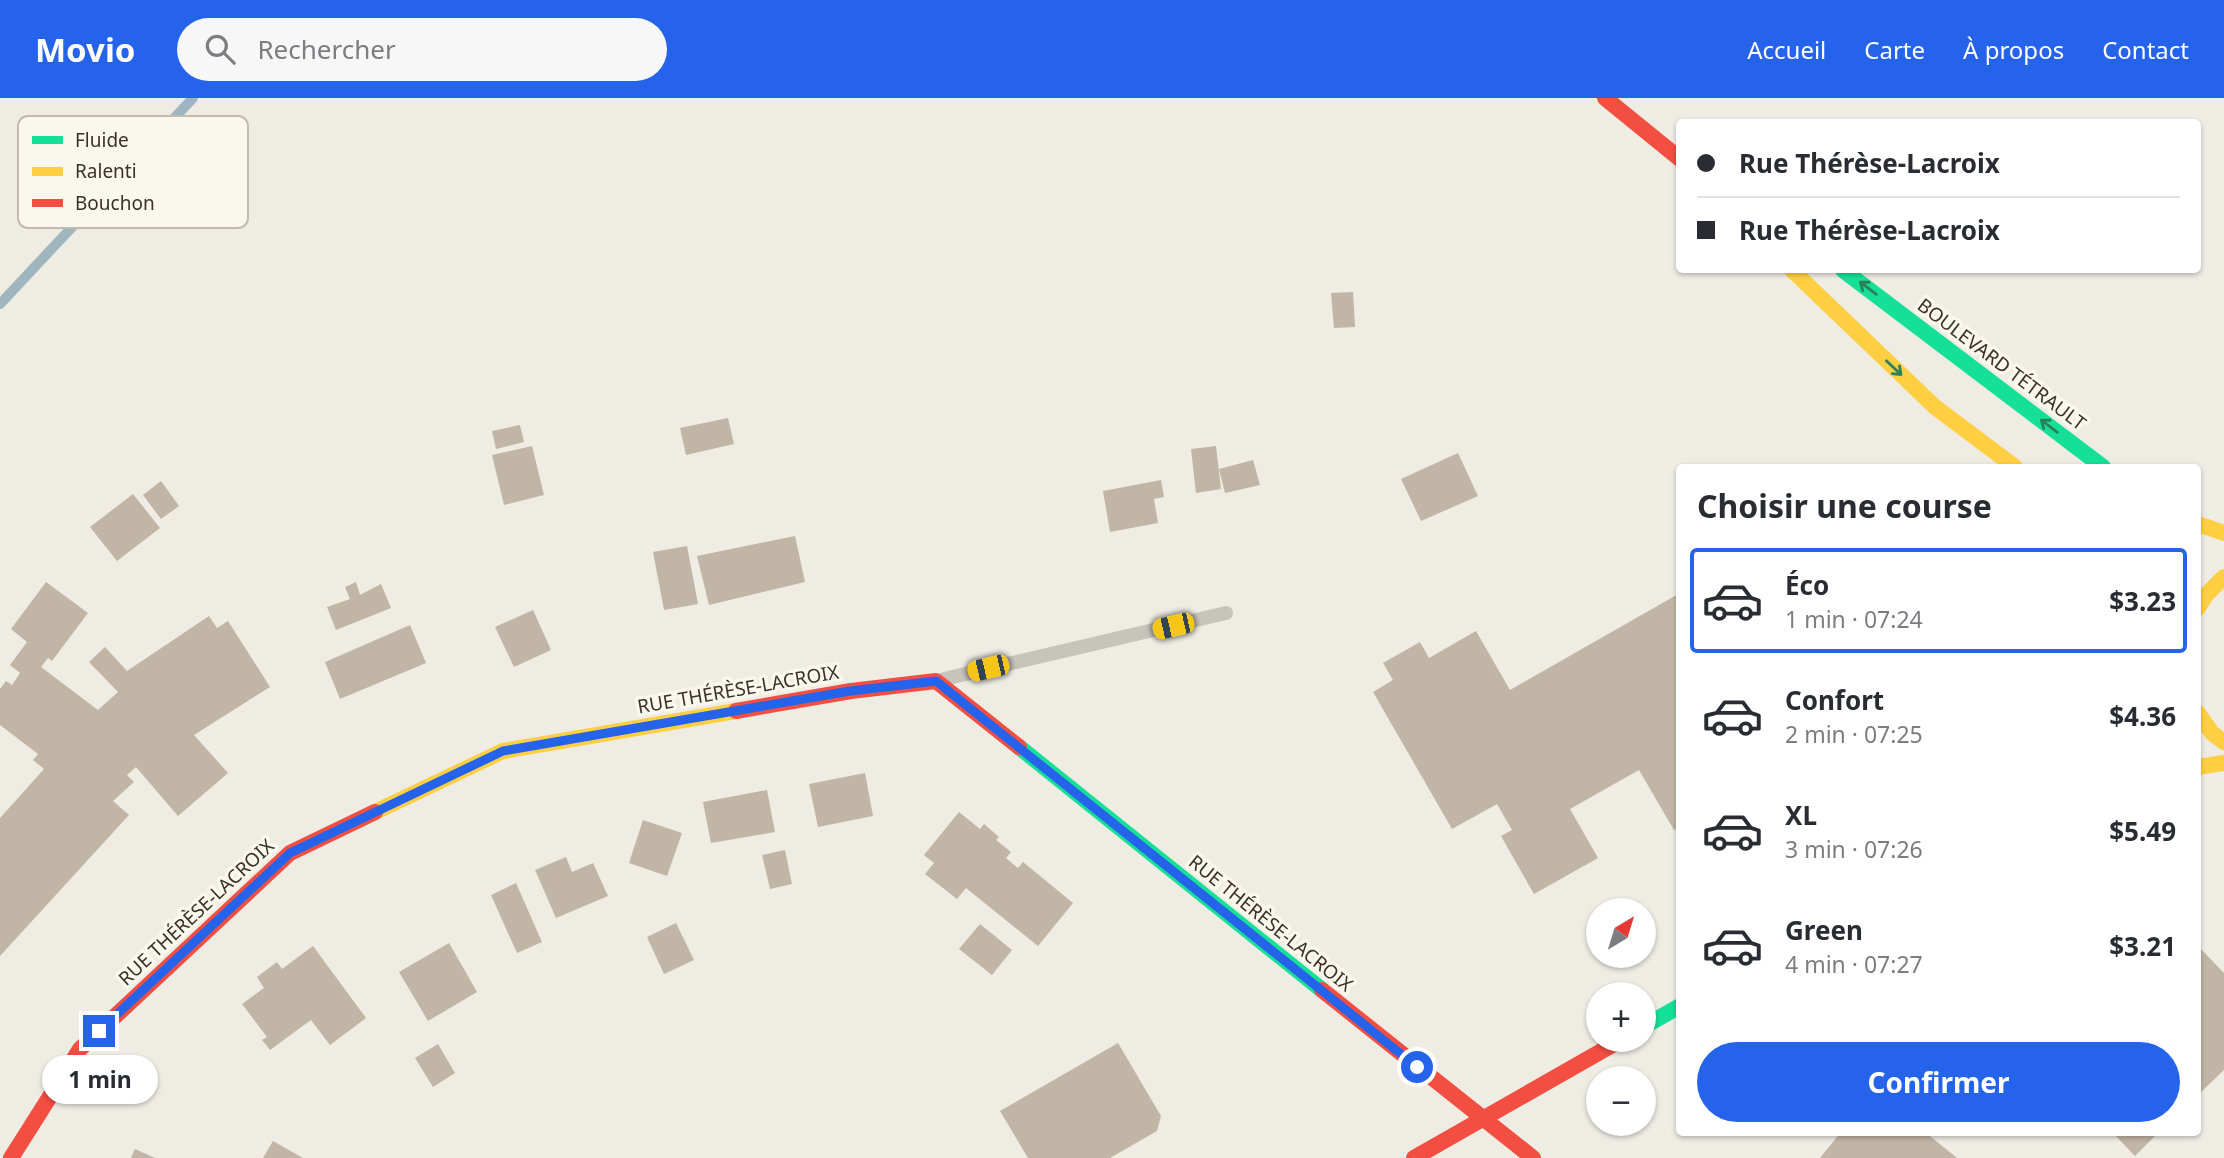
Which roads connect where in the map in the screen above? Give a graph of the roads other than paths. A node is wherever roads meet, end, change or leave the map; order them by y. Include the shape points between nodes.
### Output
1 (1605, 98) edge
2 (1676, 156) edge
3 (1795, 273) edge
4 (1847, 273) edge
5 (2011, 464) edge
6 (2099, 464) edge
7 (2201, 525) edge
8 (2224, 533) edge
9 (2224, 577) edge
10 (2201, 603) edge
11 (1226, 613) dead end
12 (936, 681) junction
13 (2201, 717) edge
14 (2224, 742) edge
15 (2224, 763) edge
16 (2201, 767) edge
17 (1676, 1008) edge
18 (1656, 1020) edge
19 (1599, 1052) edge
20 (1481, 1118) junction
21 (11, 1158) edge
22 (1414, 1158) edge
23 (1533, 1158) edge

1 - 2 main road
3 -> 5 main road via 1935,407
6 -> 4 main road, BOULEVARD TÉTRAULT
7 - 8 main road
9 - 10 main road
11 - 12 lane
12 - 20 main road, RUE THÉRÈSE-LACROIX
12 - 21 main road, RUE THÉRÈSE-LACROIX via 850,691 503,751 290,853 80,1049
13 - 14 main road
15 - 16 main road
17 - 18 main road
19 - 20 main road
20 - 22 main road
20 - 23 main road, RUE THÉRÈSE-LACROIX

